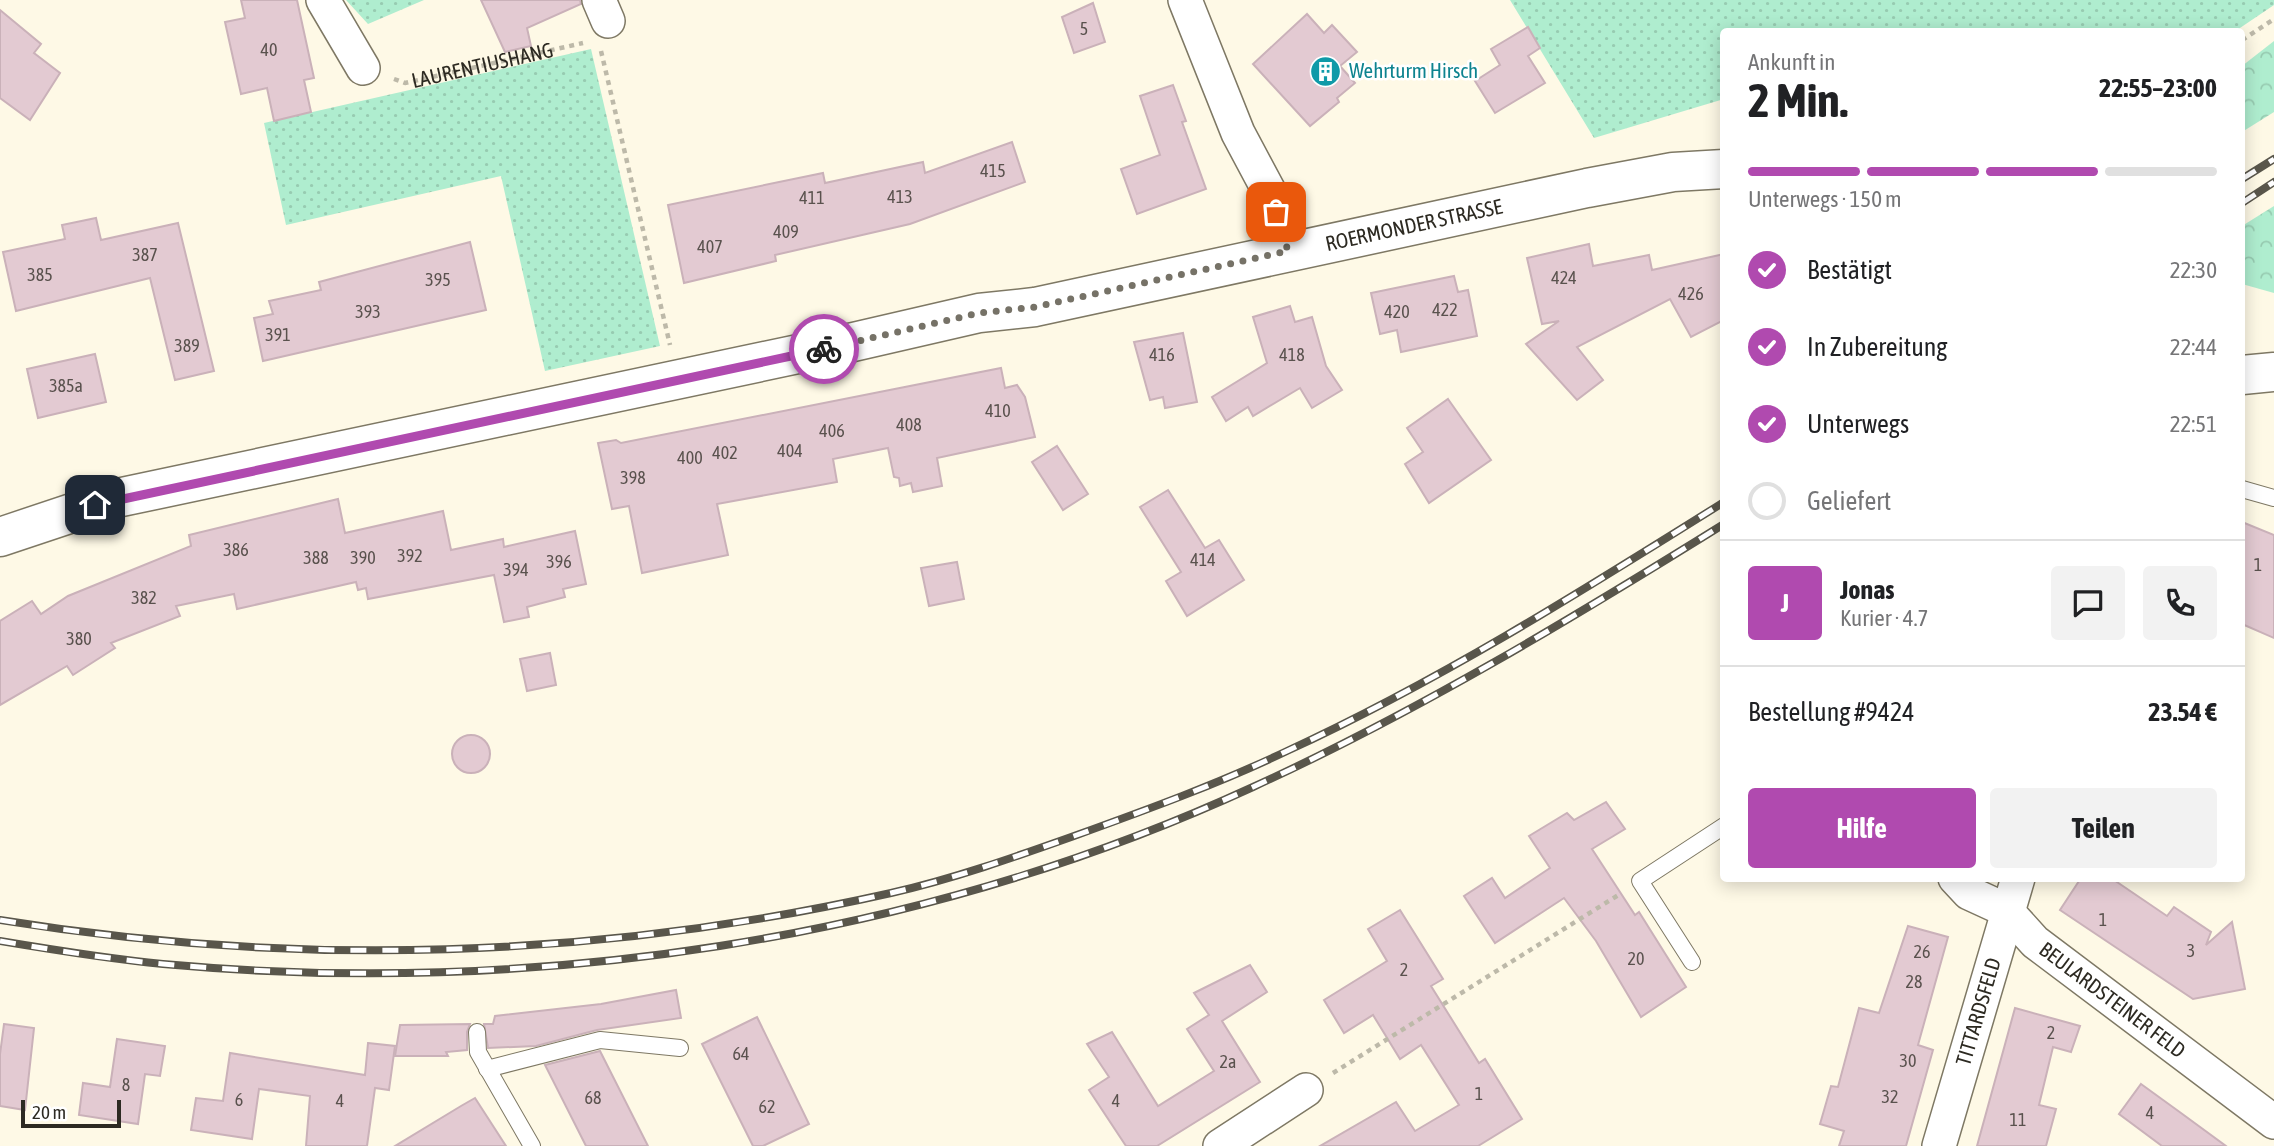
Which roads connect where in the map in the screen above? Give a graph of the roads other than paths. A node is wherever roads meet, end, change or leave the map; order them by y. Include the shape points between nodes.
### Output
1 (323, 0) edge
2 (1185, 0) edge
3 (363, 68) road end
4 (1720, 169) edge
5 (1288, 251) junction
6 (2274, 372) edge
7 (2245, 375) edge
8 (2245, 490) edge
9 (2274, 498) edge
10 (0, 537) edge
11 (1720, 829) edge
12 (1959, 882) edge
13 (2016, 882) edge
14 (2006, 910) junction
15 (1692, 962) dead end
16 (477, 1032) dead end
17 (680, 1048) dead end
18 (487, 1069) junction
19 (1306, 1090) road end
20 (2274, 1122) edge
21 (532, 1146) edge
22 (1220, 1146) edge
23 (1939, 1146) edge

1 - 3 street
2 - 5 street via 1238,133 1270,193
4 - 5 main road, ROERMONDER STRASSE via 1673,172 1587,188
5 - 10 main road, ROERMONDER STRASSE via 117,498
6 - 7 main road
8 - 9 lane
11 - 15 lane via 1640,881
12 - 14 street, BEULARDSTEINER FELD via 1969,893
13 - 14 street, TITTARDSFELD
14 - 20 street, BEULARDSTEINER FELD via 2035,942
14 - 23 street, TITTARDSFELD
16 - 18 lane via 478,1052
17 - 18 lane via 600,1040
18 - 21 lane
19 - 22 street

